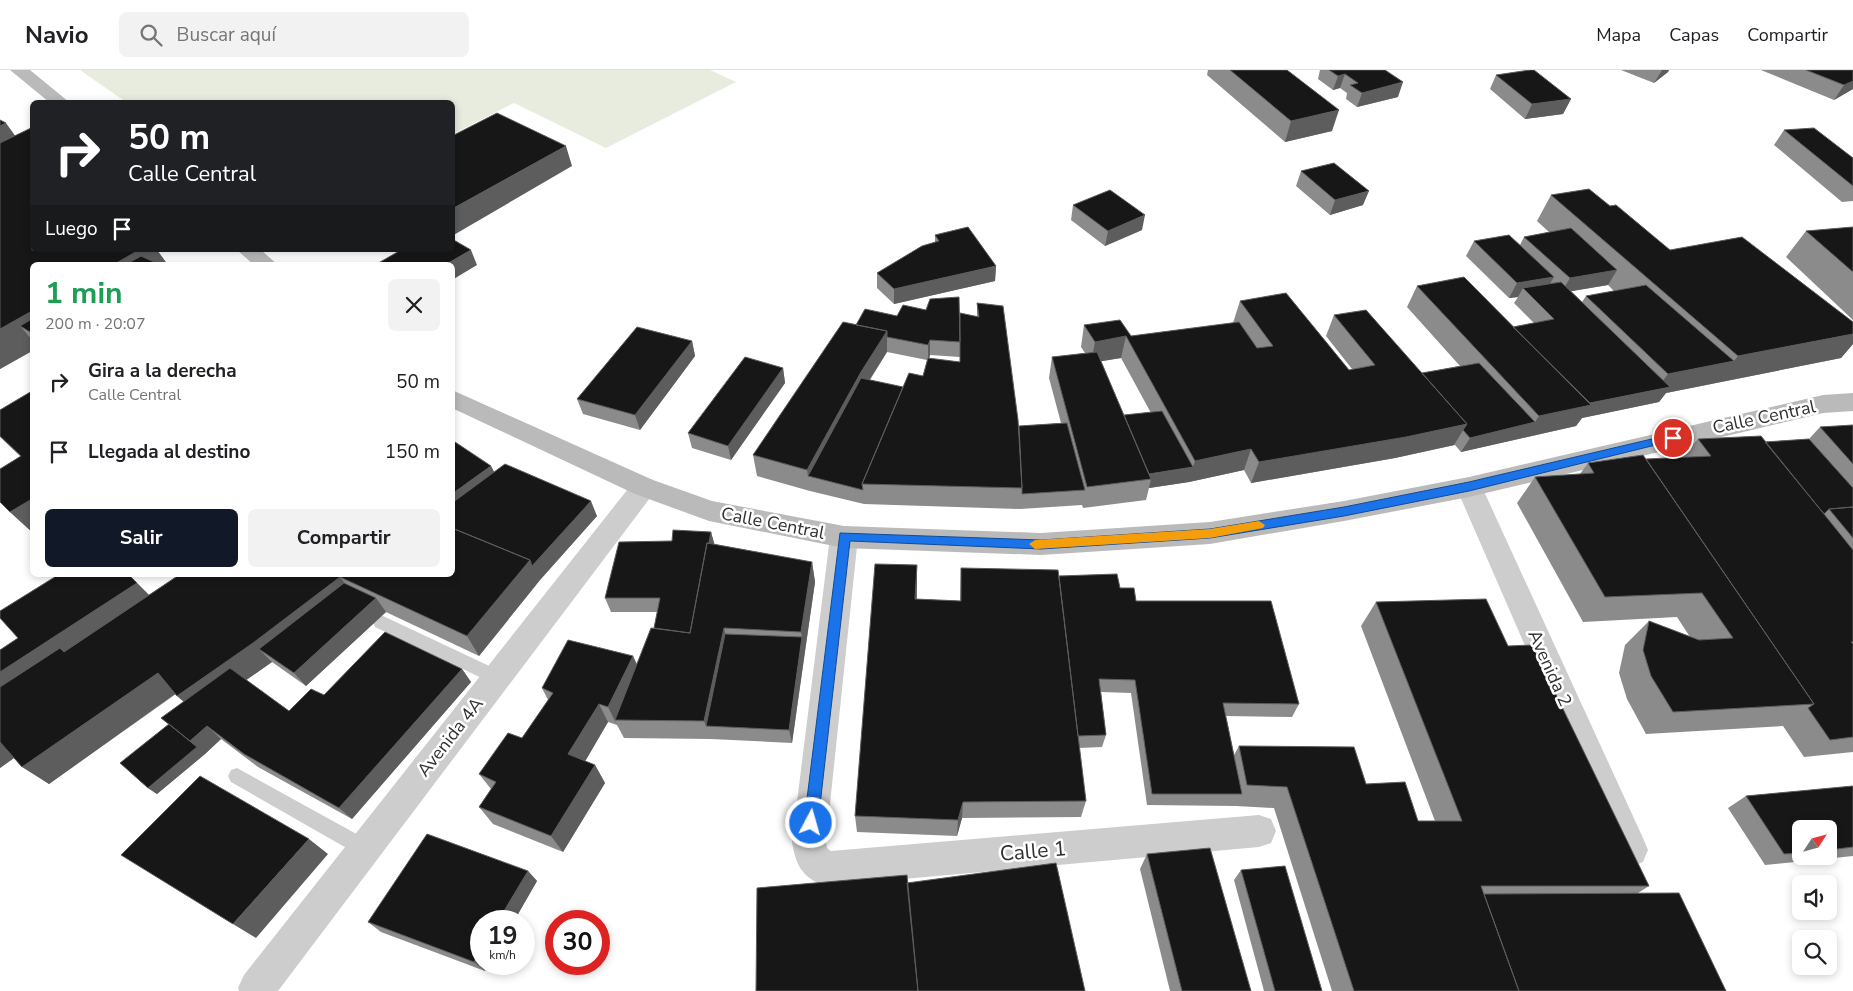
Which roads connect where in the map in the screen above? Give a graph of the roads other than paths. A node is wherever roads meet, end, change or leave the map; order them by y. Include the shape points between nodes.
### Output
1 (19, 70) edge
2 (57, 100) edge
3 (251, 252) edge
4 (263, 262) edge
5 (455, 399) edge
6 (1853, 402) edge
7 (1469, 486) junction
8 (644, 487) junction
9 (844, 536) junction
10 (381, 622) edge
11 (496, 677) junction
12 (237, 776) dead end
13 (1259, 831) dead end
14 (364, 848) junction
15 (1631, 850) edge
16 (257, 988) dead end

1 - 2 street
3 - 4 street
5 - 8 street, Calle Central
6 - 7 street, Calle Central via 1822,404 1719,426
7 - 9 street, Calle Central via 1210,533 1041,544
7 - 15 street, Avenida 2
8 - 9 street, Calle Central via 710,512
8 - 11 street, Avenida 4A
9 - 13 street, Calle 1 via 809,842 812,857 825,869
10 - 11 lane
11 - 14 street, Avenida 4A
12 - 14 lane
14 - 16 street, Avenida 4A

